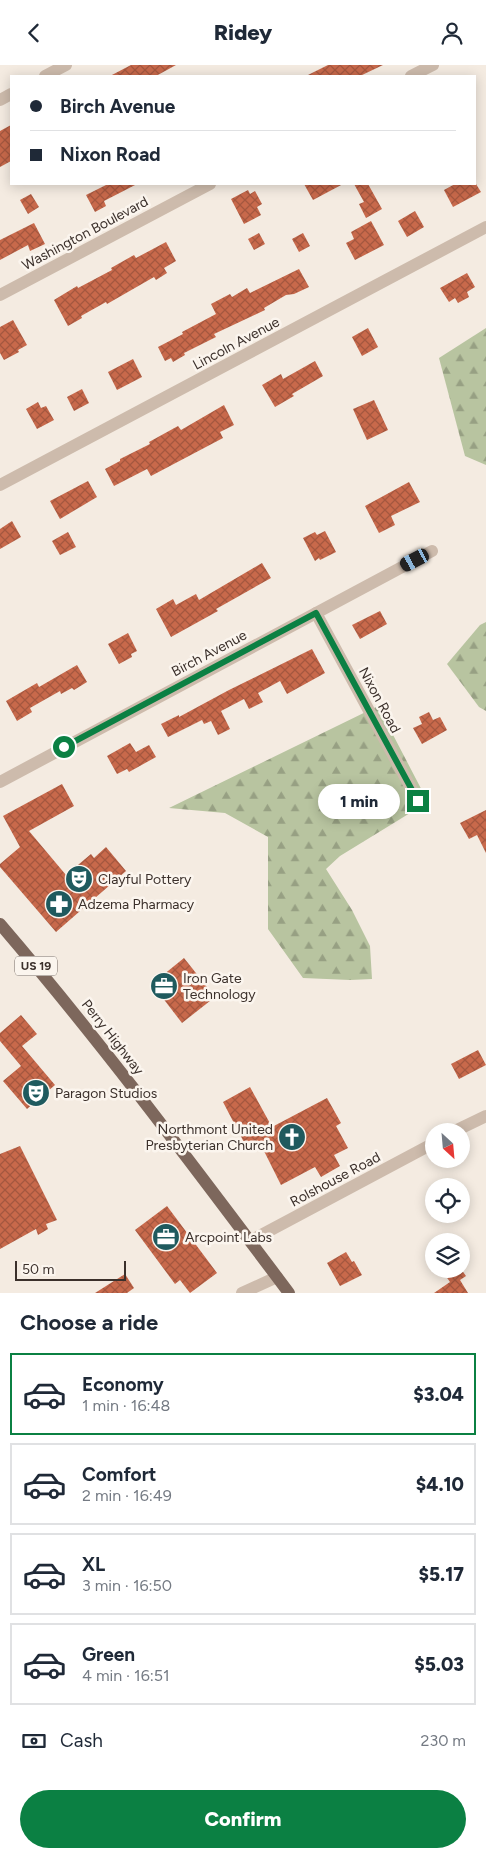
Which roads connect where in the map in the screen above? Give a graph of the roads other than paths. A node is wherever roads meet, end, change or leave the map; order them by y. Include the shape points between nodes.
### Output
1 (66, 65) edge
2 (432, 65) edge
3 (47, 75) edge
4 (413, 75) edge
5 (208, 185) edge
6 (486, 227) edge
7 (0, 295) edge
8 (0, 485) edge
9 (432, 551) dead end
10 (316, 613) junction
11 (0, 782) edge
12 (418, 801) dead end
13 (0, 924) edge
14 (486, 1116) edge
15 (470, 1124) edge
16 (425, 1148) edge
17 (250, 1241) junction
18 (277, 1277) junction
19 (242, 1293) edge
20 (289, 1293) edge

1 - 3 street
2 - 4 street
5 - 7 street, Washington Boulevard
6 - 8 street, Lincoln Avenue
9 - 10 street, Birch Avenue
10 - 11 street, Birch Avenue
10 - 12 street, Nixon Road
13 - 17 main road, Perry Highway / US 19 via 127,1078
14 - 15 street
16 - 17 street, Rolshouse Road
17 - 18 main road, Perry Highway / US 19
18 - 19 street
18 - 20 main road, Perry Highway / US 19

